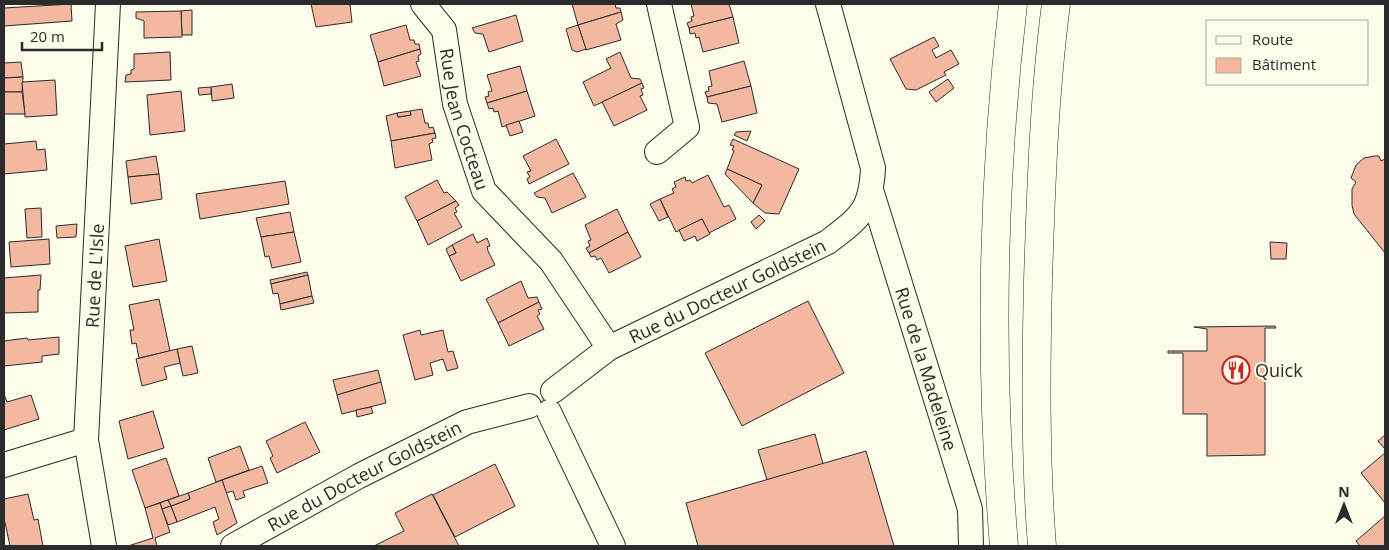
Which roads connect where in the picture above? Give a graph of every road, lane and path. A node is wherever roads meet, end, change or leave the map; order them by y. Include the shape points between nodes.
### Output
1 (108, 4) edge
2 (423, 4) edge
3 (659, 4) edge
4 (828, 4) edge
5 (1013, 4) edge
6 (1046, 4) edge
7 (1056, 4) edge
8 (1042, 151) junction
9 (658, 152) dead end
10 (872, 193) junction
11 (610, 348) junction
12 (544, 403) junction
13 (86, 440) junction
14 (4, 465) edge
15 (104, 546) edge
16 (233, 546) edge
17 (613, 546) edge
18 (971, 546) edge
19 (1004, 546) edge
20 (1042, 546) edge

1 - 13 street, Rue de L'Isle
2 - 11 street, Rue Jean Cocteau via 444,30 456,104 484,191 551,261
3 - 9 street via 687,127
4 - 10 street, Rue du Docteur Goldstein via 874,168
5 - 19 main road via 1001,116 996,314 998,482
6 - 8 main road
7 - 8 main road
8 - 20 main road via 1037,354 1038,490
10 - 11 street, Rue du Docteur Goldstein via 858,218 828,242
10 - 18 street, Rue de la Madeleine via 970,509
11 - 12 street, Rue du Docteur Goldstein
12 - 16 street, Rue du Docteur Goldstein via 467,422 359,476
12 - 17 street
13 - 14 street
13 - 15 street, Rue de L'Isle

